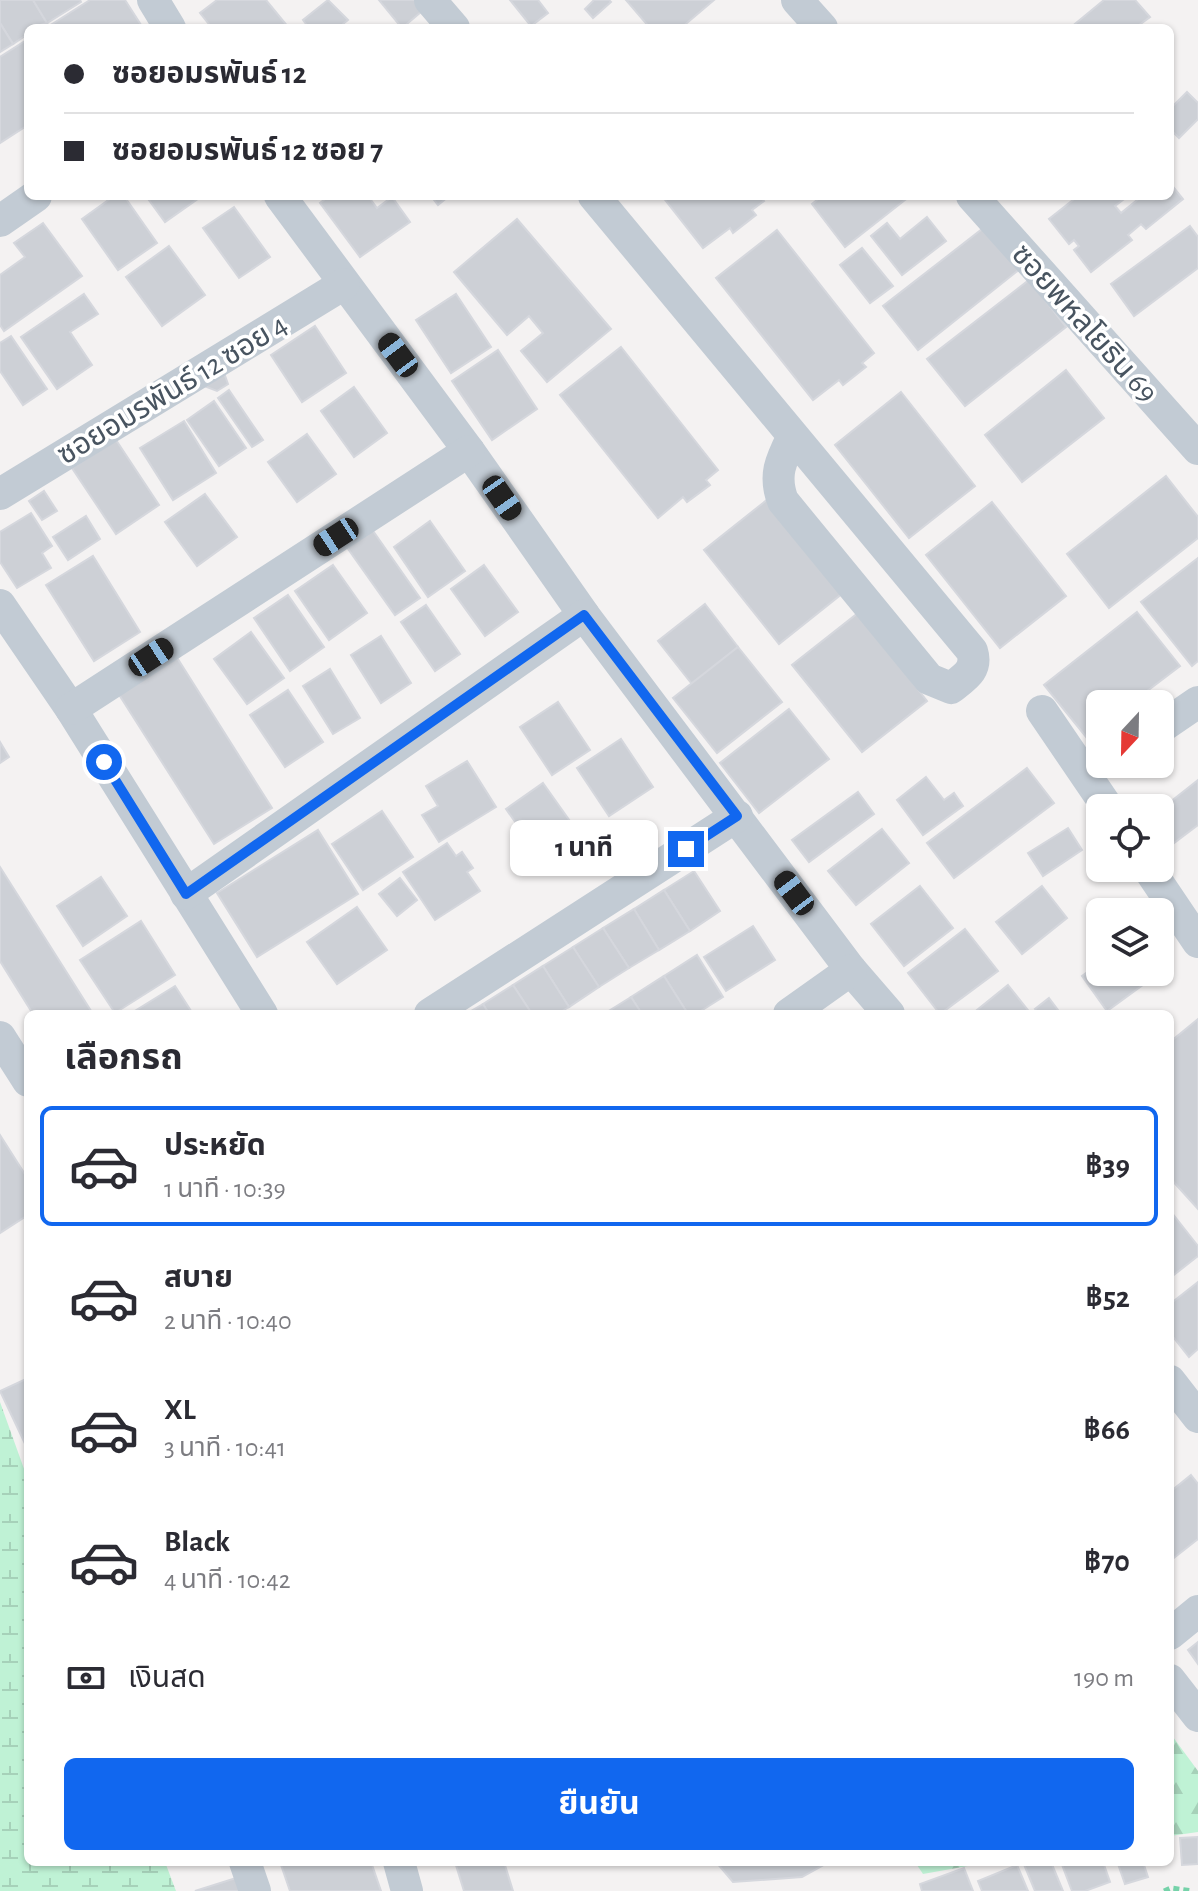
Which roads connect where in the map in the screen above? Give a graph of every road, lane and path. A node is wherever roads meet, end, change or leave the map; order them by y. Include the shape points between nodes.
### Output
1 (153, 0) edge
2 (430, 0) edge
3 (797, 0) edge
4 (168, 24) edge
5 (451, 24) edge
6 (818, 24) edge
7 (30, 200) edge
8 (283, 200) edge
9 (597, 200) edge
10 (976, 200) edge
11 (0, 221) edge
12 (344, 284) junction
13 (793, 436) junction
14 (1198, 449) edge
15 (469, 451) junction
16 (0, 494) edge
17 (0, 605) edge
18 (584, 615) junction
19 (1198, 702) edge
20 (71, 709) junction
21 (1042, 711) dead end
22 (1174, 718) edge
23 (1086, 759) edge
24 (737, 816) junction
25 (1157, 882) edge
26 (186, 894) junction
27 (1198, 942) edge
28 (851, 970) junction
29 (259, 1010) edge
30 (436, 1010) edge
31 (795, 1010) edge
32 (886, 1010) edge
33 (0, 1037) edge
34 (24, 1075) edge
35 (1174, 1386) edge
36 (1198, 1417) edge
37 (1198, 1611) edge
38 (1174, 1631) edge
39 (1174, 1685) edge
40 (1198, 1716) edge
41 (246, 1866) edge
42 (400, 1866) edge
43 (255, 1891) edge
44 (407, 1891) edge
45 (1164, 1891) edge
46 (1193, 1891) edge

1 - 4 street
2 - 5 street
3 - 6 street
7 - 11 street
8 - 12 street
9 - 13 street
10 - 14 street, ซอยพหลโยธิน 69
12 - 15 street
12 - 16 street, ซอยอมรพันธ์ 12 ซอย 4
13 - 13 street via 972,651 972,671 951,688 929,679 783,501 776,484 778,467
15 - 18 street
15 - 20 street
17 - 20 street
18 - 24 street
18 - 26 street
19 - 22 street
20 - 26 street
21 - 23 street
24 - 28 street
24 - 30 street
25 - 27 street
26 - 29 street
28 - 31 street
28 - 32 street
33 - 34 street
35 - 36 street
37 - 38 street
39 - 40 street
41 - 43 street
42 - 44 street
45 - 46 path

